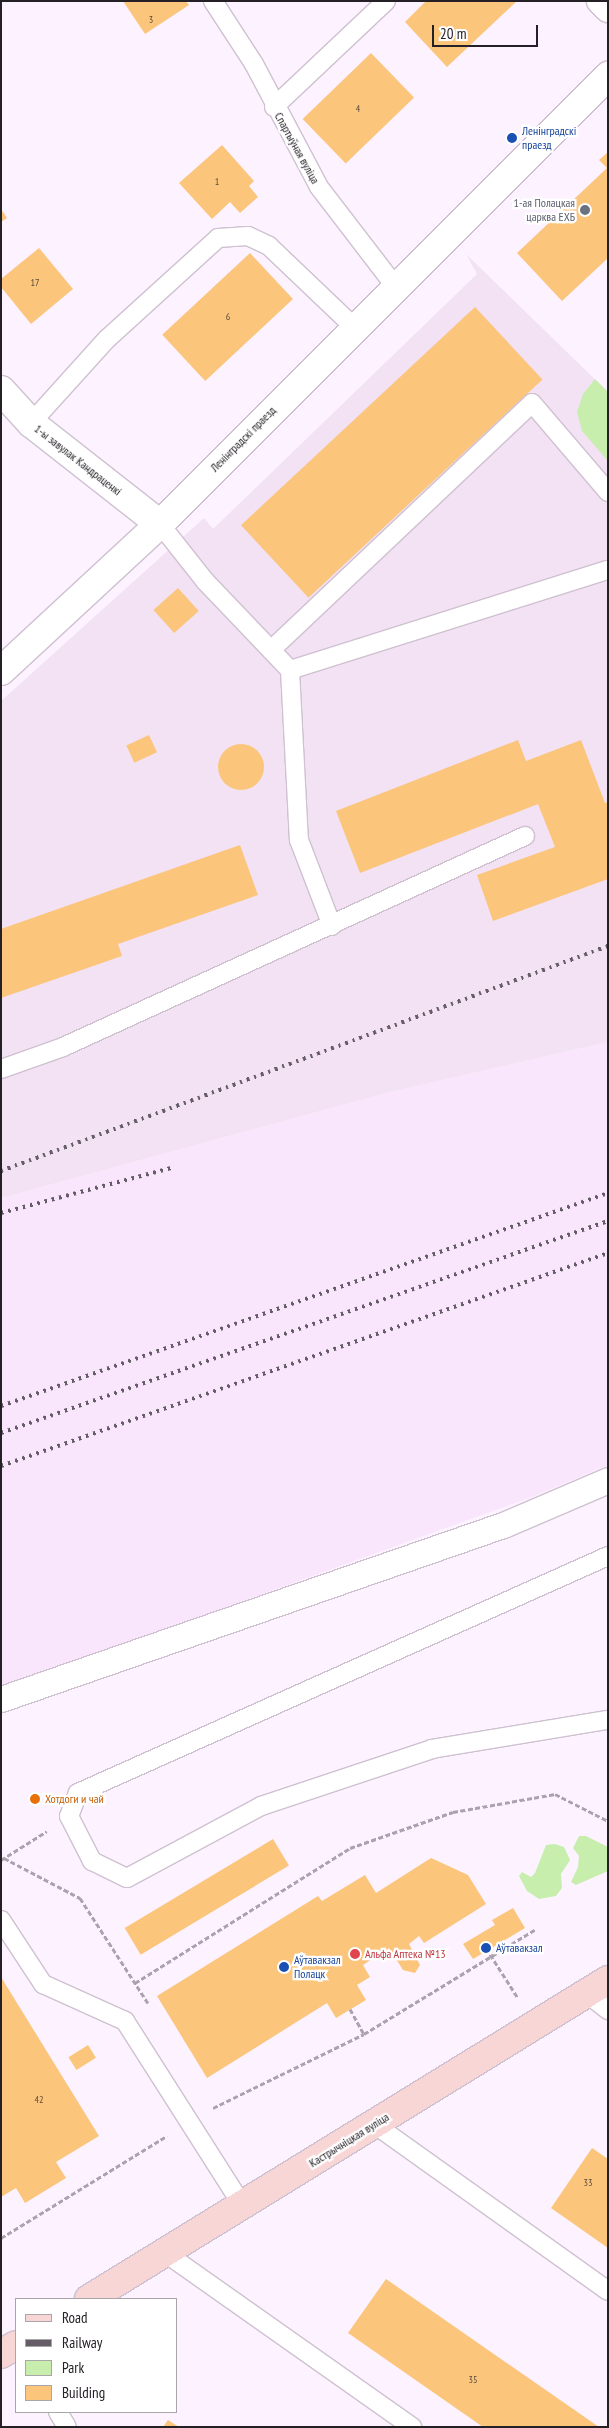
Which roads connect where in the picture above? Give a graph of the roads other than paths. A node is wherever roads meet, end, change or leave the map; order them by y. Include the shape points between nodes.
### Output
1 (212, 1) edge
2 (386, 1) edge
3 (601, 1) edge
4 (608, 8) edge
5 (608, 76) edge
6 (274, 107) junction
7 (395, 286) junction
8 (354, 327) junction
9 (1, 390) edge
10 (31, 423) junction
11 (608, 492) edge
12 (160, 524) junction
13 (608, 570) edge
14 (271, 650) junction
15 (3, 666) edge
16 (290, 670) junction
17 (525, 836) dead end
18 (332, 926) junction
19 (1, 1069) edge
20 (608, 1480) edge
21 (608, 1556) edge
22 (1, 1699) edge
23 (608, 1720) edge
24 (1, 1920) edge
25 (597, 1987) edge
26 (608, 2010) edge
27 (374, 2124) junction
28 (243, 2206) junction
29 (164, 2252) junction
30 (608, 2291) edge
31 (91, 2298) edge
32 (15, 2346) edge
33 (1, 2354) edge
34 (59, 2413) edge
35 (67, 2427) edge
36 (412, 2427) edge

1 - 6 lane, Спартыўная вуліца via 254,64
2 - 6 lane
3 - 4 street
5 - 7 street, Ленінградскі праезд
6 - 7 lane, Спартыўная вуліца via 319,187
7 - 8 street, Ленінградскі праезд
8 - 10 lane via 269,246 248,236 218,238 107,339
8 - 12 street, Ленінградскі праезд
9 - 10 street, 1-ы завулак Кандраценкі
10 - 12 street, 1-ы завулак Кандраценкі
11 - 14 lane via 532,403
12 - 14 lane via 206,581
12 - 15 street, Ленінградскі праезд
13 - 16 lane
14 - 16 lane
16 - 18 lane via 299,840
17 - 18 lane
18 - 19 lane via 63,1047
20 - 22 street via 503,1526
21 - 23 lane via 78,1793 69,1816 92,1861 127,1878 262,1806 432,1749
24 - 28 lane via 43,1984 125,2021
25 - 26 lane
25 - 27 main road, Кастрычніцкая вуліца
27 - 28 main road, Кастрычніцкая вуліца
27 - 30 lane
28 - 29 main road, Кастрычніцкая вуліца
29 - 31 main road, Кастрычніцкая вуліца
29 - 36 lane
32 - 33 main road
34 - 35 lane

